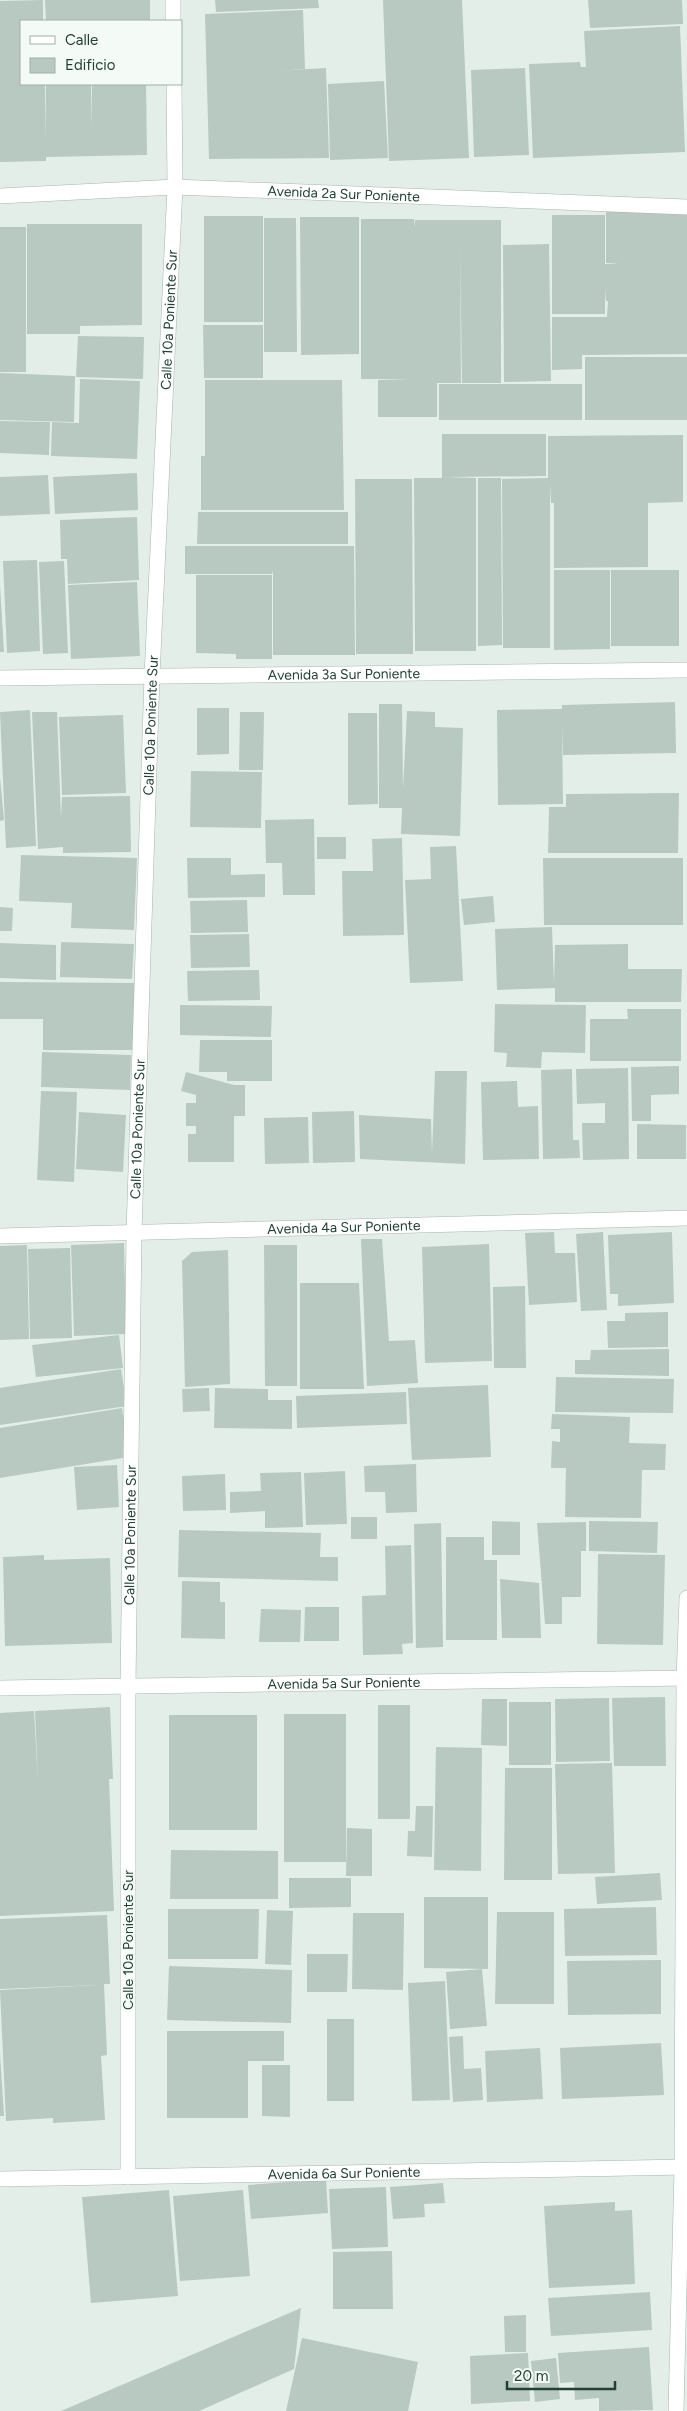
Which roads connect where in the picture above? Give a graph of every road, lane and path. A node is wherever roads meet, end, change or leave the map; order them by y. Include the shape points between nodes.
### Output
1 (173, 0) edge
2 (173, 20) edge
3 (174, 85) edge
4 (175, 186) junction
5 (0, 196) edge
6 (687, 207) edge
7 (687, 670) edge
8 (152, 676) junction
9 (0, 678) edge
10 (687, 1218) edge
11 (134, 1232) junction
12 (0, 1236) edge
13 (687, 1598) edge
14 (685, 1678) edge
15 (128, 1686) junction
16 (0, 1688) edge
17 (684, 2167) edge
18 (128, 2177) junction
19 (0, 2179) edge
20 (676, 2411) edge

1 - 2 street
3 - 4 street, Calle 10a Poniente Sur
4 - 5 street, Avenida 2a Sur Poniente
4 - 6 street, Avenida 2a Sur Poniente
4 - 8 street, Calle 10a Poniente Sur
7 - 8 street, Avenida 3a Sur Poniente
8 - 9 street, Avenida 3a Sur Poniente
8 - 11 street, Calle 10a Poniente Sur
10 - 11 street, Avenida 4a Sur Poniente
11 - 12 street, Avenida 4a Sur Poniente
11 - 15 street, Calle 10a Poniente Sur
13 - 14 street
14 - 15 street, Avenida 5a Sur Poniente
14 - 17 street
15 - 16 street, Avenida 5a Sur Poniente
15 - 18 street, Calle 10a Poniente Sur
17 - 18 street, Avenida 6a Sur Poniente
17 - 20 street
18 - 19 street, Avenida 6a Sur Poniente

